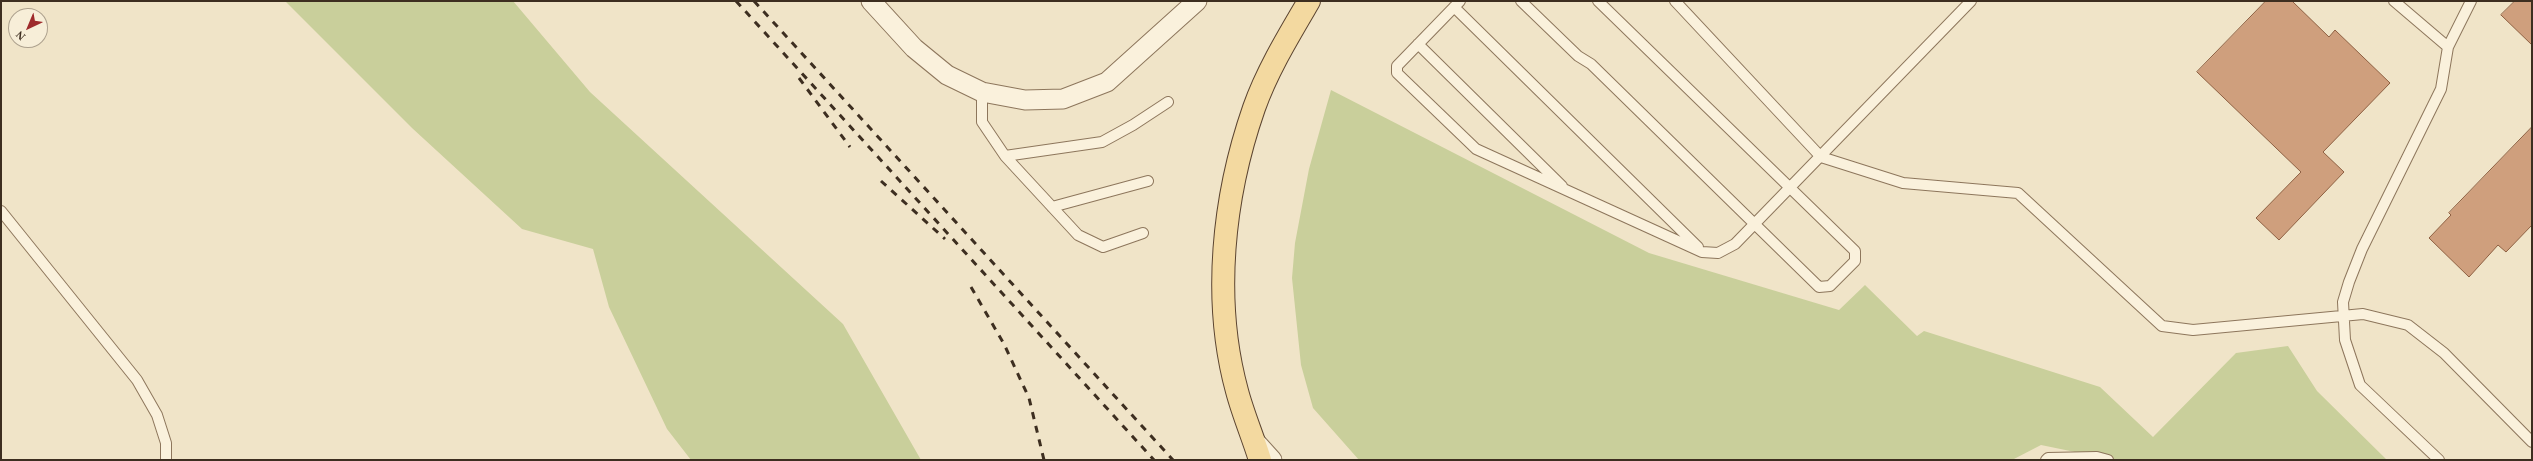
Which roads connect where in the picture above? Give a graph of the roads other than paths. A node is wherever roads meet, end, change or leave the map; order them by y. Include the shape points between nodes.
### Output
1 (871, 1) edge
2 (1197, 1) edge
3 (1309, 1) edge
4 (1521, 1) edge
5 (1598, 1) edge
6 (1675, 1) edge
7 (1971, 1) edge
8 (2394, 1) edge
9 (2471, 1) edge
10 (1457, 4) edge
11 (1418, 44) junction
12 (2448, 47) junction
13 (982, 92) junction
14 (1168, 102) dead end
15 (1005, 156) junction
16 (1821, 157) junction
17 (1148, 181) dead end
18 (1790, 188) junction
19 (1568, 191) junction
20 (1052, 207) junction
21 (1, 211) edge
22 (1754, 224) junction
23 (1143, 233) dead end
24 (1702, 252) junction
25 (2345, 317) junction
26 (1253, 439) junction
27 (2532, 442) edge
28 (166, 460) edge
29 (1260, 460) edge
30 (1272, 460) edge
31 (2046, 460) edge
32 (2108, 460) edge
33 (2440, 460) edge

1 - 13 street via 914,48 947,75
2 - 13 street via 1108,82 1063,99 1025,100
3 - 26 main road via 1286,39 1254,108 1226,226 1226,329 1237,391
4 - 22 lane via 1578,56 1591,64
5 - 18 lane
6 - 16 lane
7 - 16 lane
8 - 12 lane
9 - 12 lane
10 - 11 lane
10 - 24 lane
11 - 19 lane
11 - 19 lane via 1397,66 1397,73 1476,149
12 - 25 lane via 2441,89 2348,282 2344,302
13 - 15 lane via 982,122
14 - 15 lane via 1134,125 1102,142
15 - 20 lane
16 - 18 lane
16 - 25 lane via 1903,182 2018,193 2162,326 2193,330
17 - 20 lane
18 - 22 lane
18 - 22 lane via 1854,251 1855,261 1830,286 1819,287
19 - 24 lane
20 - 23 lane via 1078,235 1103,246
21 - 28 lane via 138,380 157,415 166,443
22 - 24 lane via 1735,244 1718,253
25 - 27 lane via 2363,314 2408,325 2444,353
25 - 33 lane via 2345,340 2360,385
26 - 29 main road
26 - 30 street
31 - 32 lane via 2098,457

